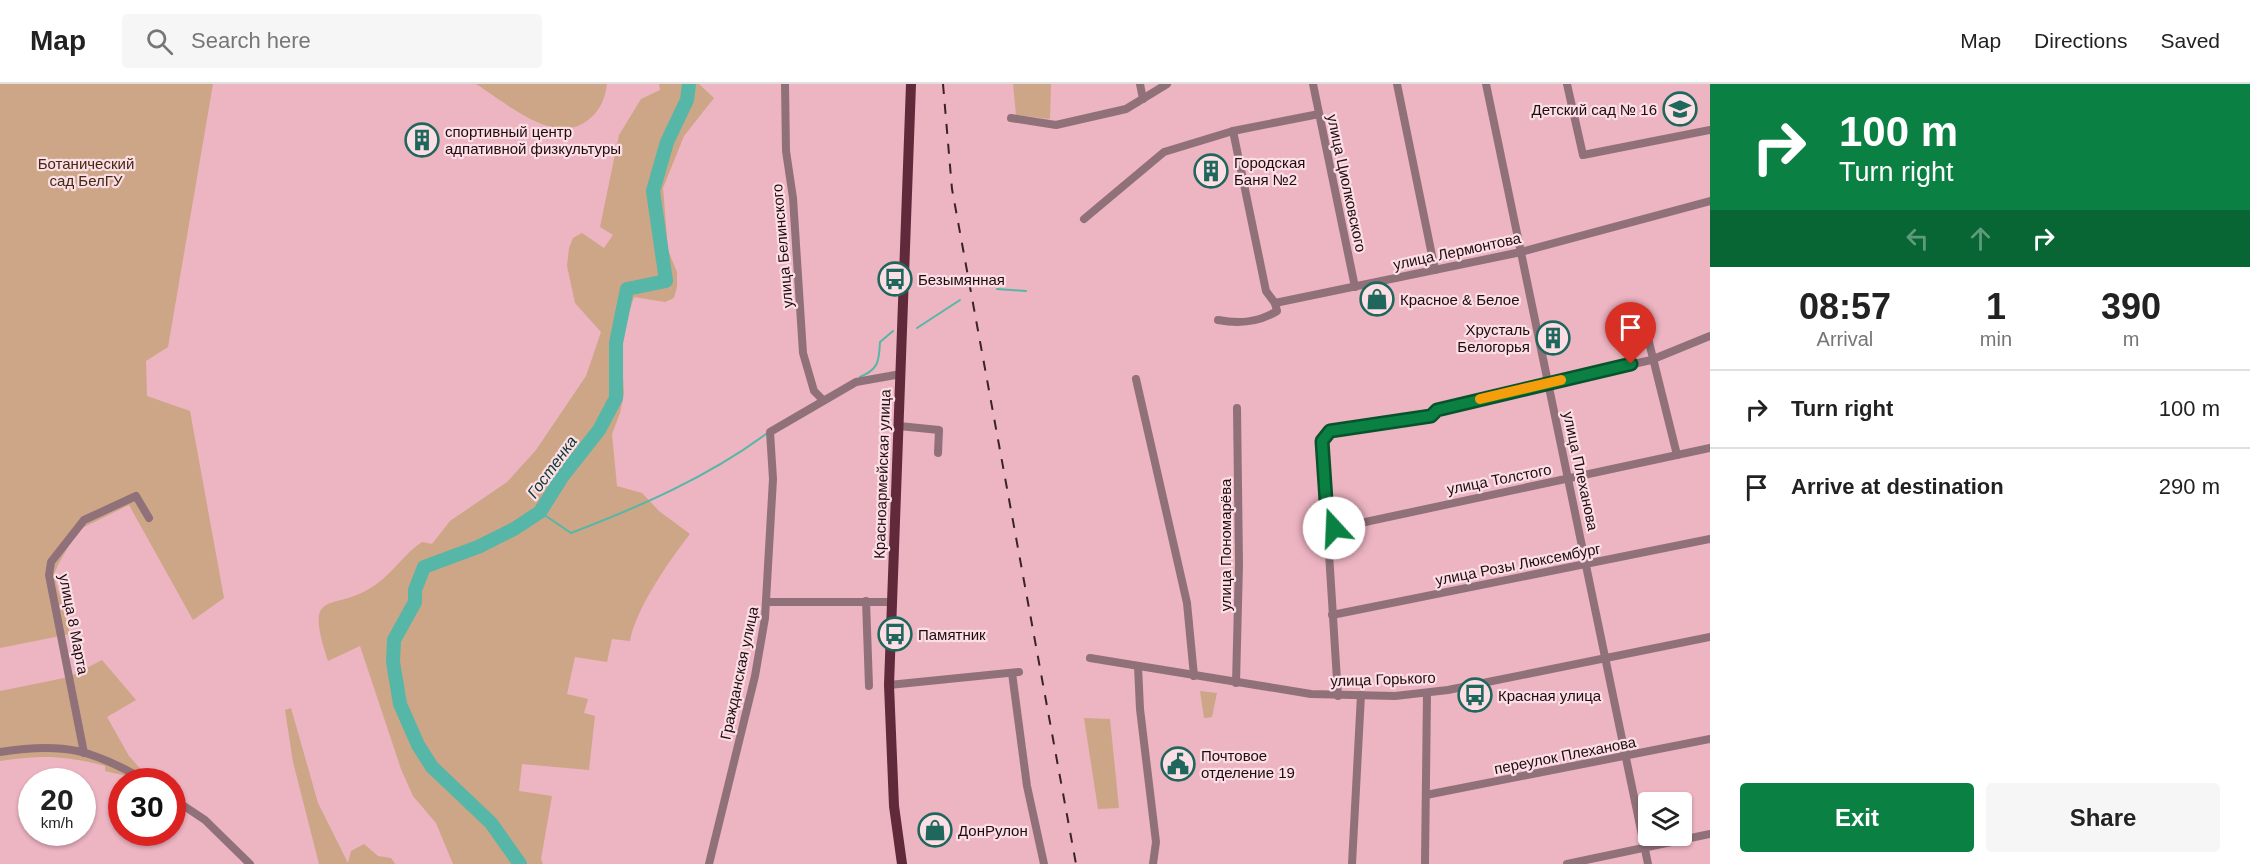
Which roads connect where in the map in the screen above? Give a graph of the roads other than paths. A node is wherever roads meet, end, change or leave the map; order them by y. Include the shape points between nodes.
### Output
1 (785, 84) edge
2 (911, 84) edge
3 (1140, 84) edge
4 (1167, 84) edge
5 (1313, 84) edge
6 (1398, 84) edge
7 (1486, 84) edge
8 (1567, 84) edge
9 (1143, 99) junction
10 (1320, 114) junction
11 (1011, 118) dead end
12 (1710, 130) edge
13 (1233, 131) junction
14 (1710, 201) edge
15 (1084, 219) dead end
16 (1521, 252) junction
17 (1435, 270) junction
18 (1355, 287) junction
19 (1275, 303) junction
20 (1641, 310) dead end
21 (1218, 321) dead end
22 (1710, 336) edge
23 (1652, 360) junction
24 (901, 374) junction
25 (1136, 379) dead end
26 (1548, 383) junction
27 (823, 400) junction
28 (1237, 408) dead end
29 (899, 426) junction
30 (1710, 448) edge
31 (938, 453) dead end
32 (1677, 455) junction
33 (1568, 478) junction
34 (149, 518) dead end
35 (1328, 530) junction
36 (1710, 539) edge
37 (1586, 565) junction
38 (866, 601) junction
39 (767, 602) junction
40 (893, 602) junction
41 (1332, 615) junction
42 (1710, 637) edge
43 (1090, 658) dead end
44 (1606, 658) junction
45 (1138, 666) junction
46 (1194, 676) junction
47 (1236, 682) junction
48 (889, 685) junction
49 (870, 686) dead end
50 (1427, 693) junction
51 (1361, 695) junction
52 (1338, 696) junction
53 (1710, 739) edge
54 (0, 752) edge
55 (84, 753) junction
56 (1626, 757) junction
57 (122, 768) edge
58 (1426, 795) junction
59 (186, 807) edge
60 (1710, 834) edge
61 (1645, 849) junction
62 (250, 864) edge
63 (709, 864) edge
64 (902, 864) edge
65 (1044, 864) edge
66 (1154, 864) edge
67 (1352, 864) edge
68 (1425, 864) edge
69 (1567, 864) edge
70 (1648, 864) edge

1 - 27 street, улица Белинского via 786,151 793,198 803,353 814,391
2 - 24 main road, Красноармейская улица
3 - 9 street
4 - 9 street
5 - 10 street, улица Циолковского
6 - 17 street
7 - 16 street, улица Плеханова
8 - 12 street via 1583,155
9 - 11 street via 1126,109 1056,125
10 - 13 street
10 - 18 street, улица Циолковского
13 - 15 street via 1164,152
13 - 19 street via 1266,291
14 - 16 street, улица Лермонтова
16 - 17 street, улица Лермонтова
16 - 26 street, улица Плеханова
17 - 18 street, улица Лермонтова
18 - 19 street, улица Лермонтова
19 - 21 street via 1276,311 1266,318 1236,323
20 - 23 street
22 - 23 street
23 - 26 street
23 - 32 street
24 - 27 street via 856,382
24 - 29 main road, Красноармейская улица
25 - 46 street via 1187,603
26 - 33 street, улица Плеханова
26 - 35 street via 1437,410 1431,416 1330,431 1322,441
27 - 39 street, Гражданская улица via 770,432
28 - 47 street, улица Пономарёва
29 - 31 street via 939,430
29 - 40 main road, Красноармейская улица
30 - 32 street, улица Толстого
32 - 33 street, улица Толстого
33 - 35 street, улица Толстого
33 - 37 street, улица Плеханова
34 - 55 street, улица 8 Марта via 136,496 84,520 51,562 49,575
35 - 41 street
36 - 37 street, улица Розы Люксембург
37 - 41 street, улица Розы Люксембург
37 - 44 street, улица Плеханова
38 - 39 street
38 - 40 street
38 - 49 street
39 - 63 street, Гражданская улица via 755,676
40 - 48 main road, Красноармейская улица
41 - 52 street
42 - 44 street, улица Горького
43 - 45 street, улица Горького
44 - 50 street, улица Горького
44 - 56 street, улица Плеханова
45 - 46 street, улица Горького
45 - 66 street via 1156,842
46 - 47 street, улица Горького
47 - 52 street, улица Горького
48 - 64 main road, Красноармейская улица via 894,806
48 - 65 street via 1015,672 1027,786
50 - 51 street, улица Горького
50 - 58 street
51 - 52 street, улица Горького
51 - 67 street
53 - 56 street, переулок Плеханова
54 - 55 street via 59,747
55 - 57 street
56 - 58 street, переулок Плеханова
56 - 61 street, улица Плеханова
58 - 68 street
59 - 62 street via 205,820
60 - 61 street
61 - 69 street
61 - 70 street, улица Плеханова

